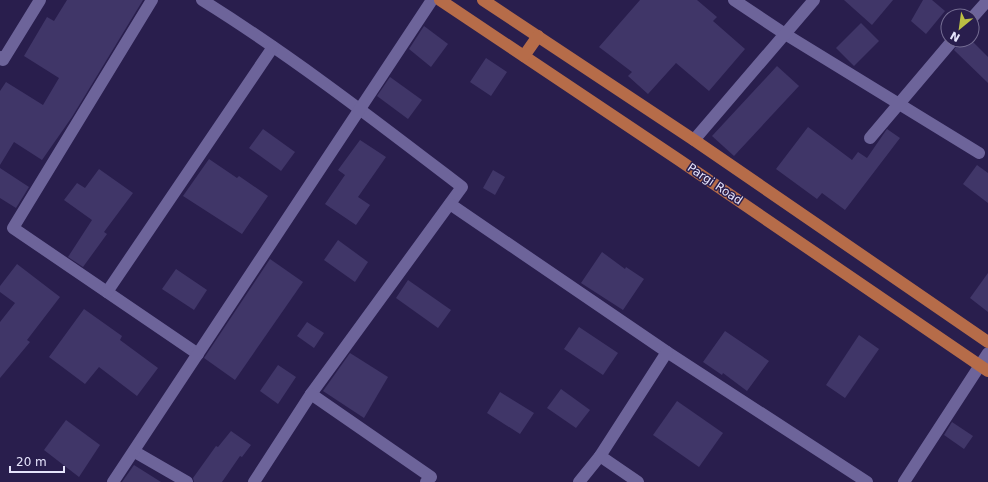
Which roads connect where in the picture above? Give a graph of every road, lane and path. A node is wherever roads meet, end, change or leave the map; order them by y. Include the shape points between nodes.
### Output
1 (40, 0) edge
2 (152, 0) edge
3 (202, 0) edge
4 (432, 0) edge
5 (440, 0) edge
6 (484, 0) edge
7 (734, 0) edge
8 (814, 0) edge
9 (988, 0) edge
10 (980, 9) edge
11 (785, 34) junction
12 (538, 36) junction
13 (273, 47) junction
14 (946, 48) edge
15 (524, 56) junction
16 (1, 61) edge
17 (899, 103) junction
18 (360, 110) junction
19 (870, 138) dead end
20 (694, 140) junction
21 (979, 153) dead end
22 (450, 204) junction
23 (107, 292) junction
24 (988, 342) edge
25 (667, 352) junction
26 (988, 353) edge
27 (198, 354) junction
28 (984, 368) edge
29 (311, 394) junction
30 (134, 452) junction
31 (600, 456) junction
32 (432, 480) edge
33 (113, 482) edge
34 (187, 482) edge
35 (254, 482) edge
36 (579, 482) edge
37 (638, 482) edge
38 (867, 482) edge
39 (904, 482) edge

1 - 16 street
2 - 23 street via 12,228
3 - 13 street
4 - 18 street
5 - 15 main road, Pargi Road
6 - 12 main road, Pargi Road
7 - 11 street
8 - 11 street
9 - 10 street
11 - 17 street
11 - 20 street
12 - 15 main road
12 - 20 main road, Pargi Road
13 - 18 street
13 - 23 street
14 - 17 street
15 - 28 main road, Pargi Road
17 - 19 street
17 - 21 street
18 - 22 street via 462,187
18 - 27 street
20 - 24 main road, Pargi Road
22 - 25 street
22 - 29 street
23 - 27 street
25 - 31 street
25 - 38 street
26 - 28 street
27 - 30 street
28 - 39 street
29 - 32 street
29 - 35 street
30 - 33 street
30 - 34 street
31 - 36 street
31 - 37 street

